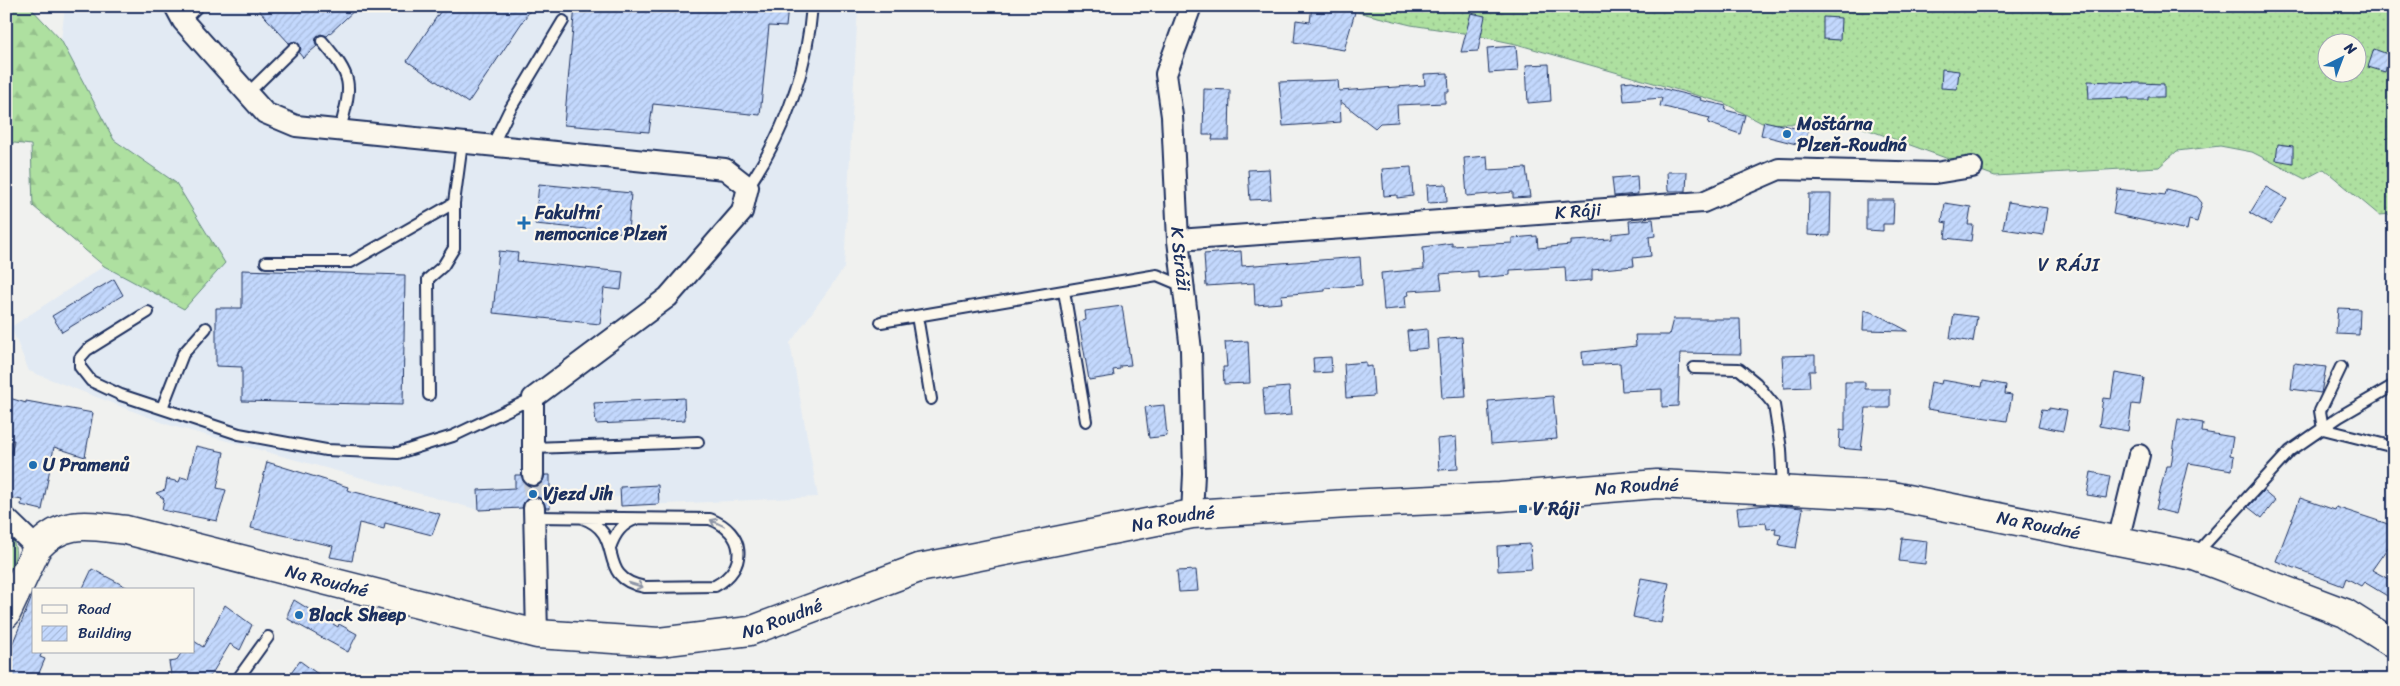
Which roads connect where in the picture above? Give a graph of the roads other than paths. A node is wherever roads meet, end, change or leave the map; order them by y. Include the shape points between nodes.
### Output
1 (198, 6) edge
2 (812, 6) edge
3 (1191, 6) edge
4 (179, 14) edge
5 (563, 21) dead end
6 (322, 41) dead end
7 (294, 48) dead end
8 (247, 94) junction
9 (340, 130) junction
10 (462, 143) junction
11 (492, 146) junction
12 (1972, 167) dead end
13 (748, 187) junction
14 (454, 203) junction
15 (1178, 240) junction
16 (266, 262) dead end
17 (1183, 286) junction
18 (1064, 291) junction
19 (148, 312) dead end
20 (917, 316) junction
21 (881, 322) dead end
22 (206, 328) dead end
23 (1694, 368) dead end
24 (2341, 368) dead end
25 (2394, 385) edge
26 (429, 395) dead end
27 (533, 398) junction
28 (931, 399) dead end
29 (162, 408) junction
30 (1086, 421) dead end
31 (2323, 429) junction
32 (698, 442) dead end
33 (2394, 447) edge
34 (533, 448) junction
35 (2139, 455) dead end
36 (533, 475) tunnel mouth
37 (1783, 490) junction
38 (534, 513) joint
39 (1192, 514) junction
40 (6, 518) edge
41 (582, 518) junction
42 (639, 518) junction
43 (2118, 541) junction
44 (37, 548) junction
45 (610, 548) junction
46 (2194, 556) junction
47 (6, 614) edge
48 (537, 634) junction
49 (268, 637) dead end
50 (2394, 644) edge
51 (237, 680) edge

1 - 4 lane
2 - 13 lane via 810,36 794,97 768,157
3 - 15 street, K Stráži via 1166,74 1172,116
4 - 8 street
5 - 11 lane via 509,111
6 - 9 lane via 343,66 348,81 349,95
7 - 8 lane
8 - 9 street via 265,113 296,126
9 - 10 street
10 - 11 street
10 - 14 lane
11 - 13 street via 725,169
12 - 15 street, K Ráji via 1936,173 1779,169 1703,202
13 - 27 street via 742,212 668,297
14 - 16 lane via 351,262
14 - 26 lane via 454,248 443,266 428,279
15 - 17 street, K Stráži
17 - 18 lane via 1157,276
17 - 39 street, K Stráži via 1191,350
18 - 20 lane
18 - 30 lane
19 - 29 lane via 87,350 80,358 80,366 91,381
20 - 21 lane
20 - 28 lane
22 - 29 lane via 183,354
23 - 37 lane via 1738,369 1756,383 1774,405
24 - 31 lane via 2320,411
25 - 31 lane
27 - 29 lane via 452,436 398,453 316,449 239,434
27 - 34 street
31 - 33 lane
31 - 46 lane via 2290,451
32 - 34 lane
34 - 36 street
35 - 43 street
37 - 39 street, Na Roudné via 1657,484 1500,497
37 - 43 street, Na Roudné via 1892,496
38 - 41 lane
38 - 48 street
39 - 48 street, Na Roudné via 918,568 750,630 659,642
40 - 44 street
41 - 42 lane
41 - 45 lane via 601,528 608,537
42 - 45 lane via 620,528
45 -> 42 lane via 615,571 633,585 704,588 716,586 734,572 738,549 729,529 720,523 710,519
43 - 46 street, Na Roudné
44 - 47 street, Na Roudné
44 - 48 street, Na Roudné via 51,535 71,526 126,530
46 - 50 street, Na Roudné via 2345,613
49 - 51 lane

